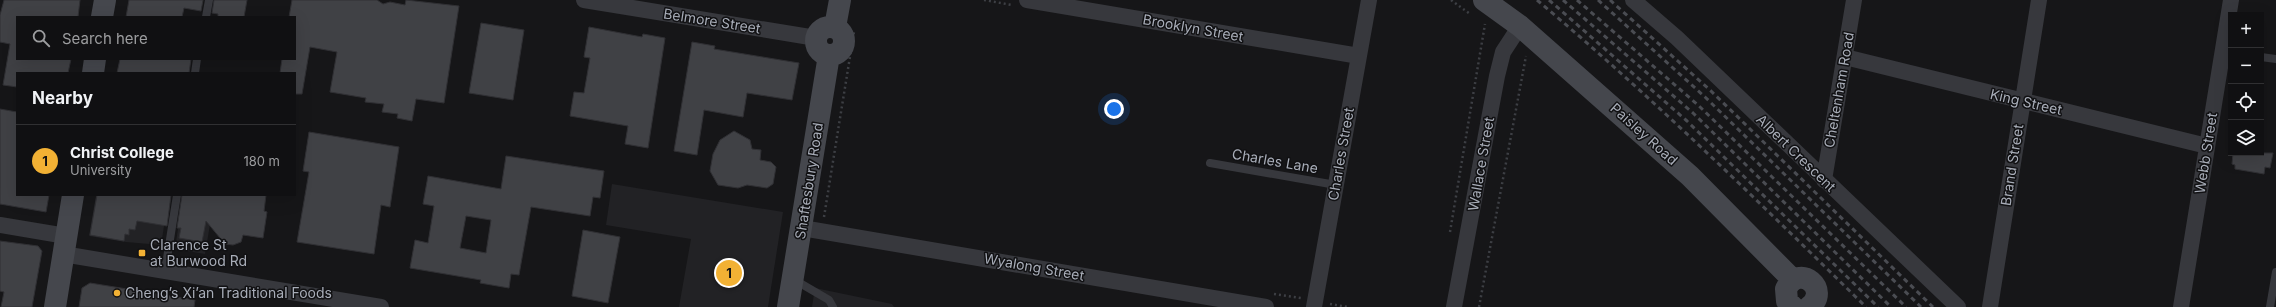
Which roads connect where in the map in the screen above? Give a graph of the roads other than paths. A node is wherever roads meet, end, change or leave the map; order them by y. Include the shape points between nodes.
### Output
1 (104, 0) edge
2 (209, 0) edge
3 (584, 0) edge
4 (840, 0) edge
5 (1027, 0) edge
6 (1369, 0) edge
7 (1484, 0) edge
8 (1633, 0) edge
9 (1854, 0) edge
10 (2039, 0) edge
11 (2231, 0) edge
12 (617, 3) edge
13 (102, 16) edge
14 (206, 16) edge
15 (1520, 26) junction
16 (845, 29) junction
17 (816, 38) junction
18 (2227, 51) edge
19 (829, 55) junction
20 (1359, 56) junction
21 (1846, 57) junction
22 (2264, 57) edge
23 (2276, 59) edge
24 (95, 60) edge
25 (197, 60) edge
26 (93, 72) edge
27 (195, 72) edge
28 (2023, 101) junction
29 (2207, 146) junction
30 (1210, 163) dead end
31 (1824, 180) junction
32 (1336, 185) junction
33 (73, 196) edge
34 (177, 196) edge
35 (0, 225) edge
36 (812, 229) junction
37 (65, 245) junction
38 (165, 271) junction
39 (2276, 272) edge
40 (793, 278) junction
41 (1319, 305) edge
42 (1802, 306) edge
43 (55, 307) edge
44 (382, 307) edge
45 (788, 307) edge
46 (833, 307) edge
47 (1266, 307) edge
48 (1454, 307) edge
49 (1958, 307) edge
50 (1990, 307) edge
51 (2181, 307) edge
52 (2270, 307) edge

1 - 13 main road
2 - 14 lane
3 - 12 street, Belmore Street
4 - 16 main road
5 - 20 street, Brooklyn Street
6 - 20 street, Charles Street
7 - 15 main road, Paisley Road
8 - 31 street, Albert Crescent via 1705,65
9 - 21 street, Cheltenham Road
10 - 28 street, Brand Street
11 - 18 street, Webb Street
12 - 17 street, Belmore Street
15 - 42 main road, Paisley Road via 1690,176 1793,280 1802,278 1811,281 1816,289
15 - 48 street, Wallace Street via 1503,52 1497,76
16 - 17 main road via 822,29
16 - 19 main road via 844,44 838,53
17 - 19 main road via 820,51
18 - 29 street, Webb Street
19 - 36 main road, Shaftesbury Road
20 - 32 street, Charles Street
21 - 28 street, King Street
21 - 31 street, Cheltenham Road
22 - 23 lane
24 - 26 main road
25 - 27 lane
28 - 29 street, King Street
28 - 50 street, Brand Street
29 - 51 street, Webb Street
30 - 32 lane, Charles Lane
31 - 49 street, Albert Crescent
32 - 41 street, Charles Street
33 - 37 main road
34 - 38 lane
35 - 37 street
36 - 40 main road, Shaftesbury Road
36 - 47 street, Wyalong Street
37 - 38 street
37 - 43 main road
38 - 44 street
39 - 52 lane
40 - 45 main road, Shaftesbury Road
40 - 46 lane via 829,300

